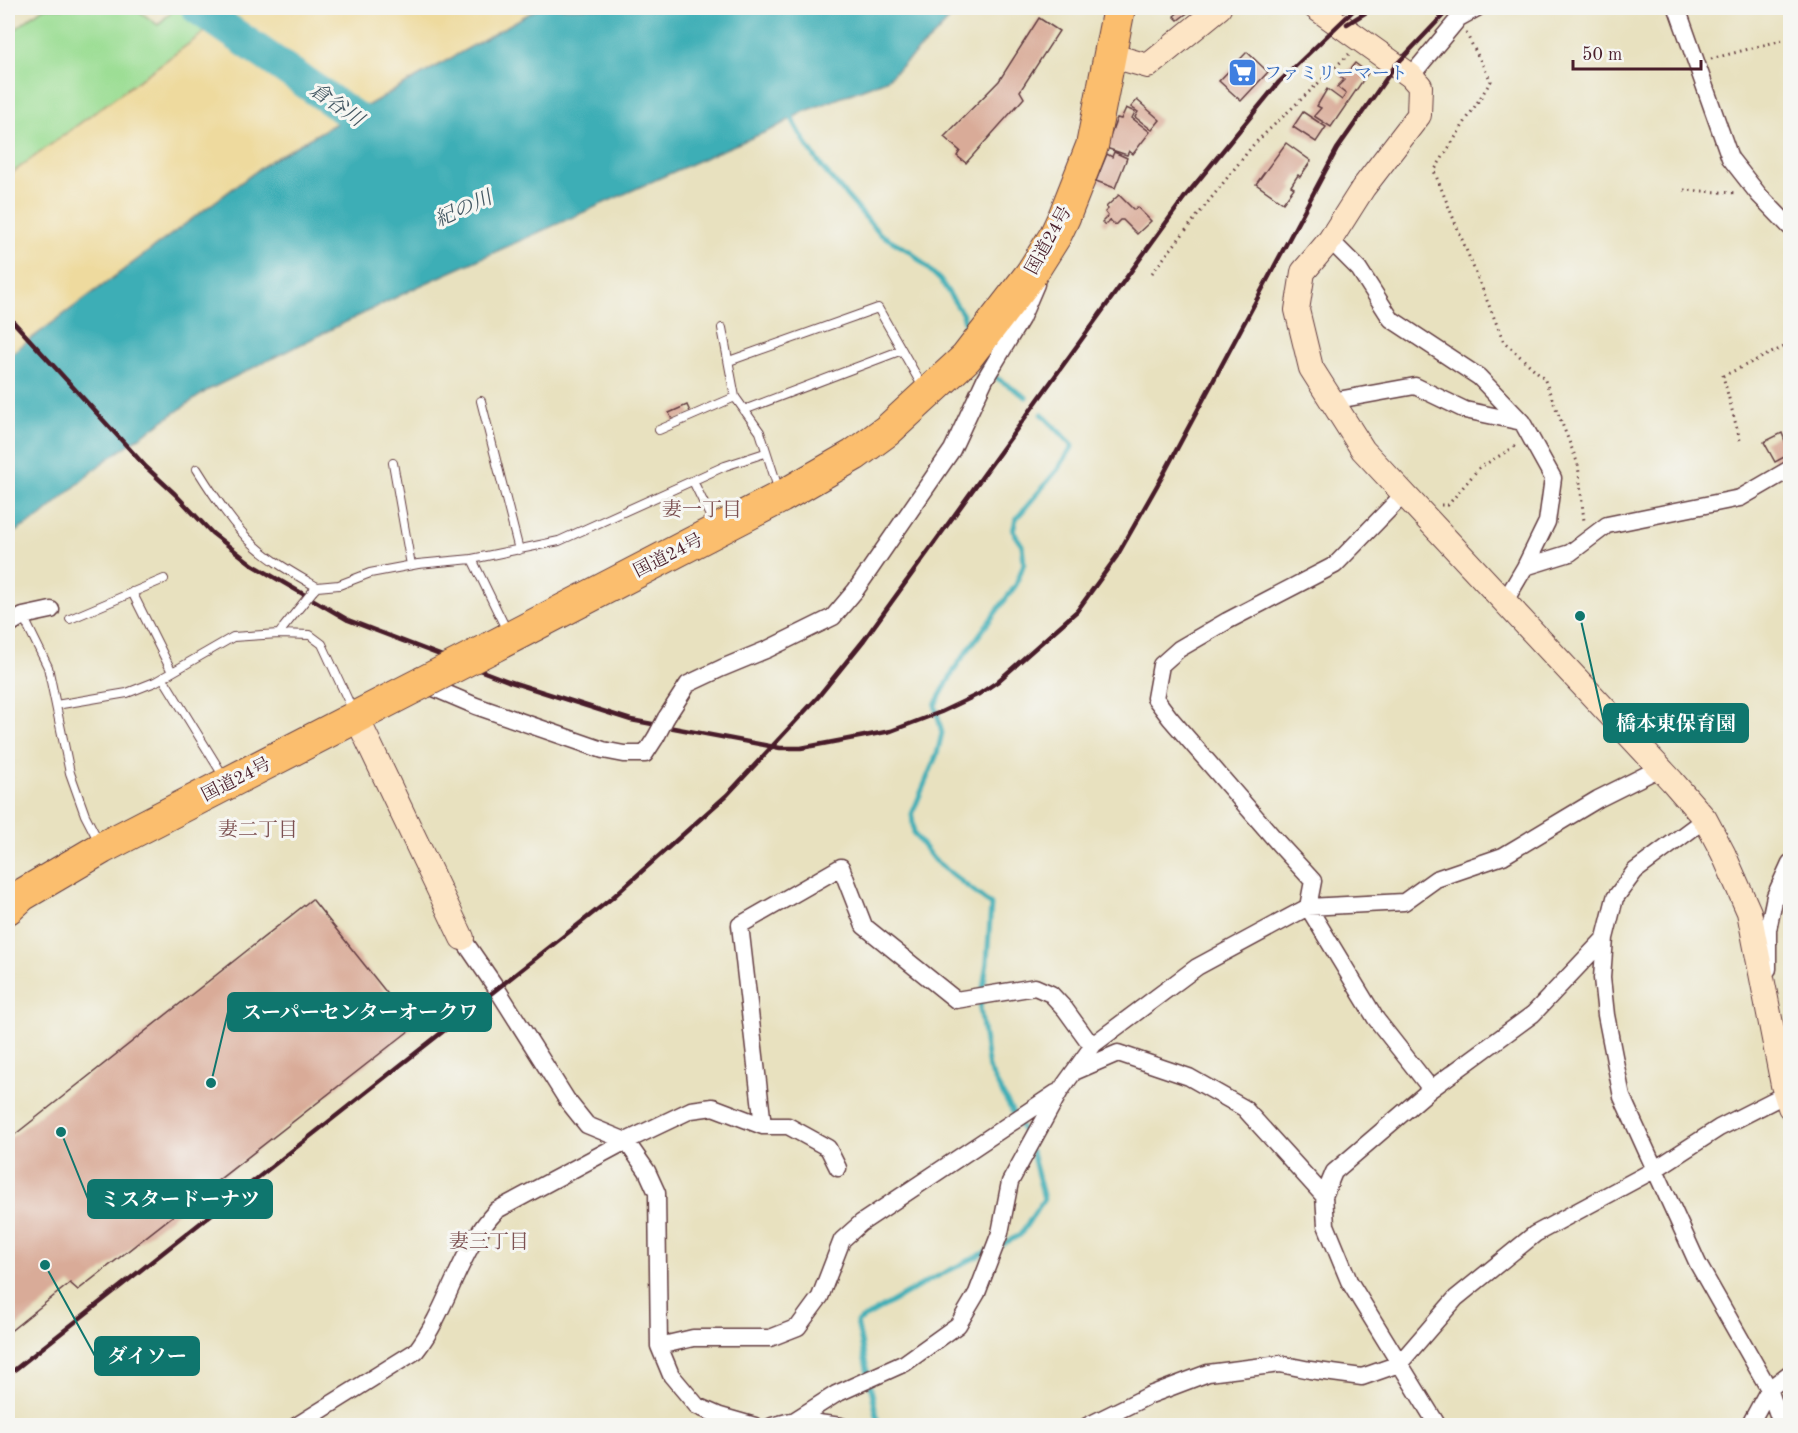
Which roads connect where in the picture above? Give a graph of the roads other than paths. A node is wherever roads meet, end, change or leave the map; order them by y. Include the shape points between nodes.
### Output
1 (1119, 8) edge
2 (1219, 8) edge
3 (1316, 8) edge
4 (1477, 8) edge
5 (1677, 8) edge
6 (1109, 55) junction
7 (1411, 76) junction
8 (1791, 227) edge
9 (1330, 240) junction
10 (1047, 249) junction
11 (722, 328) dead end
12 (902, 350) junction
13 (729, 361) junction
14 (927, 395) junction
15 (735, 397) junction
16 (481, 401) dead end
17 (1332, 401) junction
18 (744, 410) junction
19 (1526, 429) junction
20 (659, 430) dead end
21 (765, 453) junction
22 (393, 463) dead end
23 (1791, 469) edge
24 (197, 470) dead end
25 (693, 481) junction
26 (781, 497) junction
27 (1409, 499) junction
28 (716, 530) junction
29 (519, 550) junction
30 (472, 559) junction
31 (411, 565) junction
32 (1525, 567) junction
33 (164, 579) dead end
34 (315, 589) junction
35 (132, 592) junction
36 (1505, 601) junction
37 (51, 610) dead end
38 (23, 616) junction
39 (70, 619) dead end
40 (8, 625) edge
41 (281, 631) junction
42 (501, 642) junction
43 (172, 672) junction
44 (163, 678) junction
45 (422, 683) junction
46 (56, 705) junction
47 (356, 716) junction
48 (1660, 768) junction
49 (228, 783) junction
50 (1705, 819) junction
51 (102, 848) junction
52 (1791, 863) edge
53 (1308, 907) junction
54 (8, 908) edge
55 (462, 938) joint
56 (1605, 938) junction
57 (1766, 1000) junction
58 (1094, 1044) junction
59 (1073, 1072) junction
60 (1431, 1089) junction
61 (1060, 1091) junction
62 (1788, 1101) edge
63 (763, 1126) junction
64 (626, 1141) junction
65 (838, 1168) dead end
66 (1654, 1170) junction
67 (1324, 1196) junction
68 (659, 1346) junction
69 (1399, 1364) junction
70 (1791, 1373) edge
71 (1769, 1389) junction
72 (795, 1420) junction
73 (715, 1421) edge
74 (296, 1425) edge
75 (756, 1425) edge
76 (772, 1425) edge
77 (841, 1425) edge
78 (1086, 1425) edge
79 (1438, 1425) edge
80 (1749, 1425) edge
81 (1782, 1425) edge

1 - 6 highway, 国道24号
2 - 6 street via 1148,66
3 - 7 street
4 - 7 street via 1459,18
5 - 8 street via 1730,158
6 - 10 highway, 国道24号 via 1092,146 1064,218
7 - 9 street via 1420,86 1419,115 1363,188
9 - 17 street via 1303,272 1298,310 1311,368
9 - 19 street via 1359,269 1391,319 1479,377
10 - 14 highway, 国道24号 via 966,358
10 - 45 street, bridge via 1041,274 1021,319 984,379 952,450 855,591 833,617 688,684 645,754 603,750
11 - 13 lane
12 - 13 lane via 879,308
12 - 14 lane
12 - 18 lane
13 - 15 lane
14 - 26 highway, 国道24号 via 854,455
15 - 18 lane
15 - 20 lane
16 - 29 lane
17 - 19 street via 1415,386 1465,410
17 - 27 street via 1364,450
18 - 21 lane via 760,432
19 - 32 street via 1553,478 1548,522
21 - 25 lane
21 - 26 lane
22 - 31 lane
23 - 32 street via 1740,498 1607,525 1570,553
24 - 34 lane via 247,538
25 - 28 lane
25 - 29 lane via 559,541
26 - 28 highway, 国道24号
27 - 36 street
27 - 53 street via 1335,565 1227,621 1179,649 1161,665 1155,698 1313,881
28 - 42 highway, 国道24号
29 - 30 lane
30 - 31 lane
30 - 42 lane
31 - 34 lane
32 - 36 street
33 - 35 lane
34 - 41 lane, bridge
35 - 39 lane
35 - 43 lane
36 - 48 street
37 - 38 street
38 - 40 street
38 - 46 lane via 48,667
41 - 43 lane via 234,637
41 - 47 lane via 310,635 322,644
42 - 45 highway, 国道24号, bridge
43 - 44 lane
44 - 46 lane via 127,693
44 - 49 lane
45 - 47 highway, 国道24号
46 - 51 lane via 70,772
47 - 49 highway, 国道24号
47 - 55 street
48 - 50 street
48 - 53 street via 1598,799 1503,856 1436,879 1404,902
49 - 51 highway, 国道24号
50 - 56 street via 1635,871 1615,898
50 - 57 street via 1749,912
51 - 54 highway, 国道24号 via 22,895
52 - 57 street via 1775,896 1768,930
53 - 58 street via 1197,967
53 - 60 street via 1377,1019
55 - 64 street via 587,1125
56 - 60 street via 1533,1014
56 - 66 street via 1602,978 1622,1096
57 - 62 street
58 - 59 street
58 - 63 street via 1051,994 1035,987 956,999 864,926 841,867 740,925
59 - 61 street
59 - 67 street via 1118,1053 1189,1077 1244,1108
60 - 67 street via 1334,1172
61 - 68 street via 861,1223 842,1240 820,1297 798,1327 770,1338 693,1338
61 - 72 street via 1010,1182 1000,1233 977,1293 958,1325 904,1363 836,1394
62 - 66 street via 1719,1128
63 - 64 street via 713,1107 691,1110
63 - 65 street via 788,1126 828,1148
64 - 68 street via 647,1170 657,1193
64 - 74 street via 497,1210 483,1225 430,1333 416,1351
66 - 69 street via 1534,1234 1456,1298
66 - 71 street via 1698,1264
67 - 69 street via 1326,1225 1349,1281
68 - 73 street via 671,1375
69 - 78 street via 1362,1377 1280,1364 1208,1373
69 - 79 street
70 - 71 street
71 - 80 street
71 - 81 street
72 - 76 street
72 - 77 street
73 - 75 street

